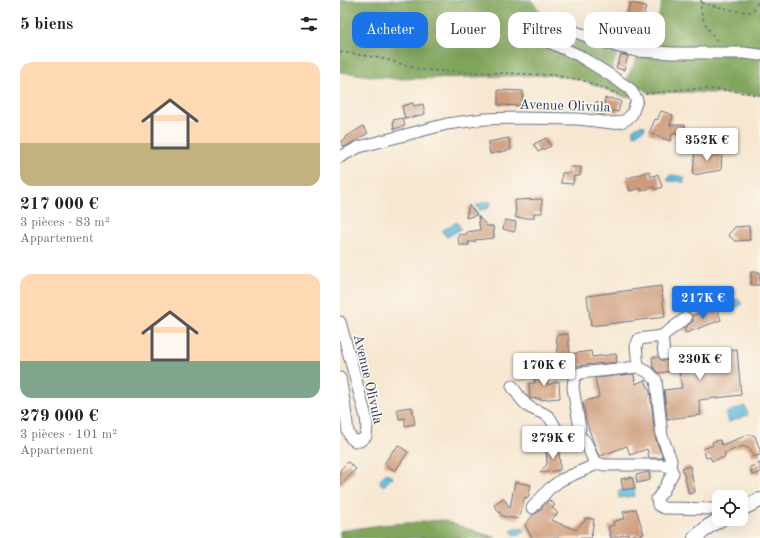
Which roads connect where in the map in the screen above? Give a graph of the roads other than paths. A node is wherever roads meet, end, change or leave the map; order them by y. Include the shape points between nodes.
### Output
1 (760, 55) edge
2 (340, 157) edge
3 (686, 318) dead end
4 (340, 322) edge
5 (662, 336) junction
6 (664, 354) dead end
7 (638, 367) junction
8 (340, 378) edge
9 (512, 386) dead end
10 (578, 435) junction
11 (597, 464) junction
12 (670, 467) junction
13 (760, 500) edge
14 (748, 505) edge
15 (532, 508) dead end
16 (712, 509) edge
17 (712, 524) edge
18 (695, 538) edge

1 - 2 street, Avenue Olivula via 636,51 542,23 536,27 536,35 578,55 630,89 637,100 632,114 627,119 612,123 563,119 484,119 447,124 359,147
3 - 5 street
4 - 8 street, Avenue Olivula via 367,426 366,436 360,441 351,438 348,432
5 - 6 street
5 - 7 street via 639,338 636,346
7 - 10 street via 580,373 574,378 573,388 580,429
7 - 12 street via 656,380 662,436 671,460
9 - 10 street via 529,407 549,417 555,428 562,433
10 - 11 street
11 - 12 street
11 - 15 street via 561,480
12 - 16 street via 673,473 657,499 658,505 664,508
13 - 14 main road
17 - 18 main road

